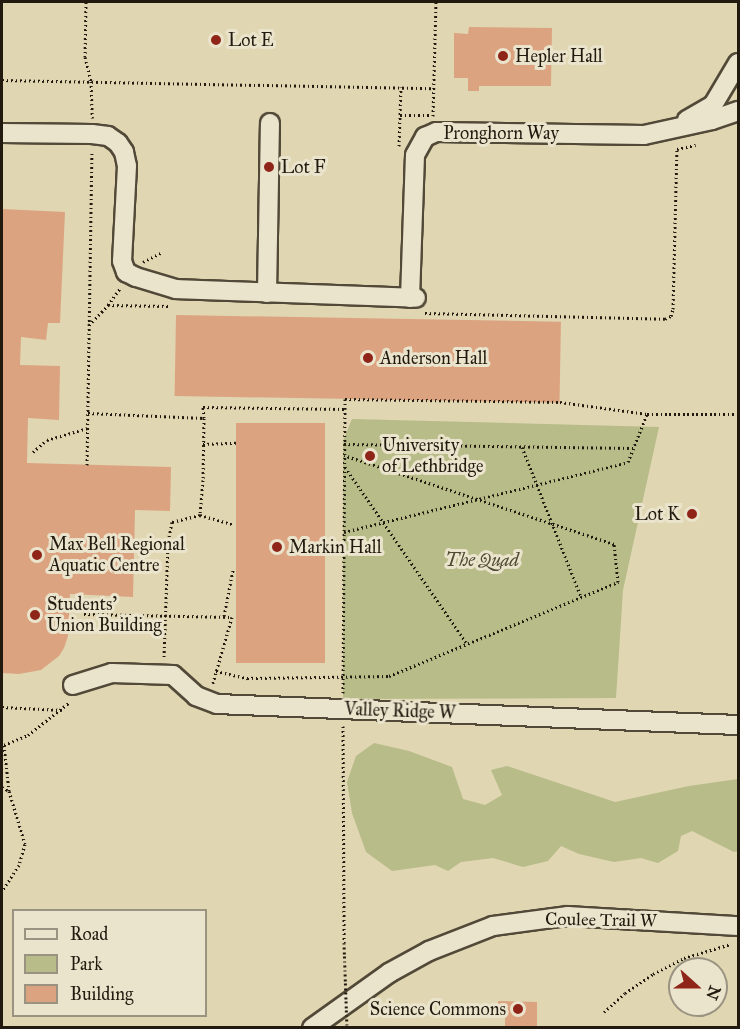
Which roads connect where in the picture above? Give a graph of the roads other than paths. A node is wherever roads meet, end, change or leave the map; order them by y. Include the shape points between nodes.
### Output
1 (738, 63) edge
2 (738, 111) edge
3 (712, 120) junction
4 (270, 123) dead end
5 (738, 123) edge
6 (666, 129) junction
7 (2, 133) edge
8 (267, 293) junction
9 (73, 685) road end
10 (738, 725) edge
11 (738, 926) edge
12 (312, 1028) edge

1 - 6 street via 713,105
2 - 3 street, Pronghorn Way
3 - 5 street
3 - 6 street, Pronghorn Way
4 - 8 street
6 - 8 street, Pronghorn Way via 644,135 433,133 425,137 415,155 415,303
7 - 8 street via 92,134 108,136 118,143 127,166 122,261 126,272 176,289
9 - 10 street, Valley Ridge W via 112,673 173,675 196,696 217,704
11 - 12 street, Coulee Trail W via 568,916 493,926 429,951 389,973

